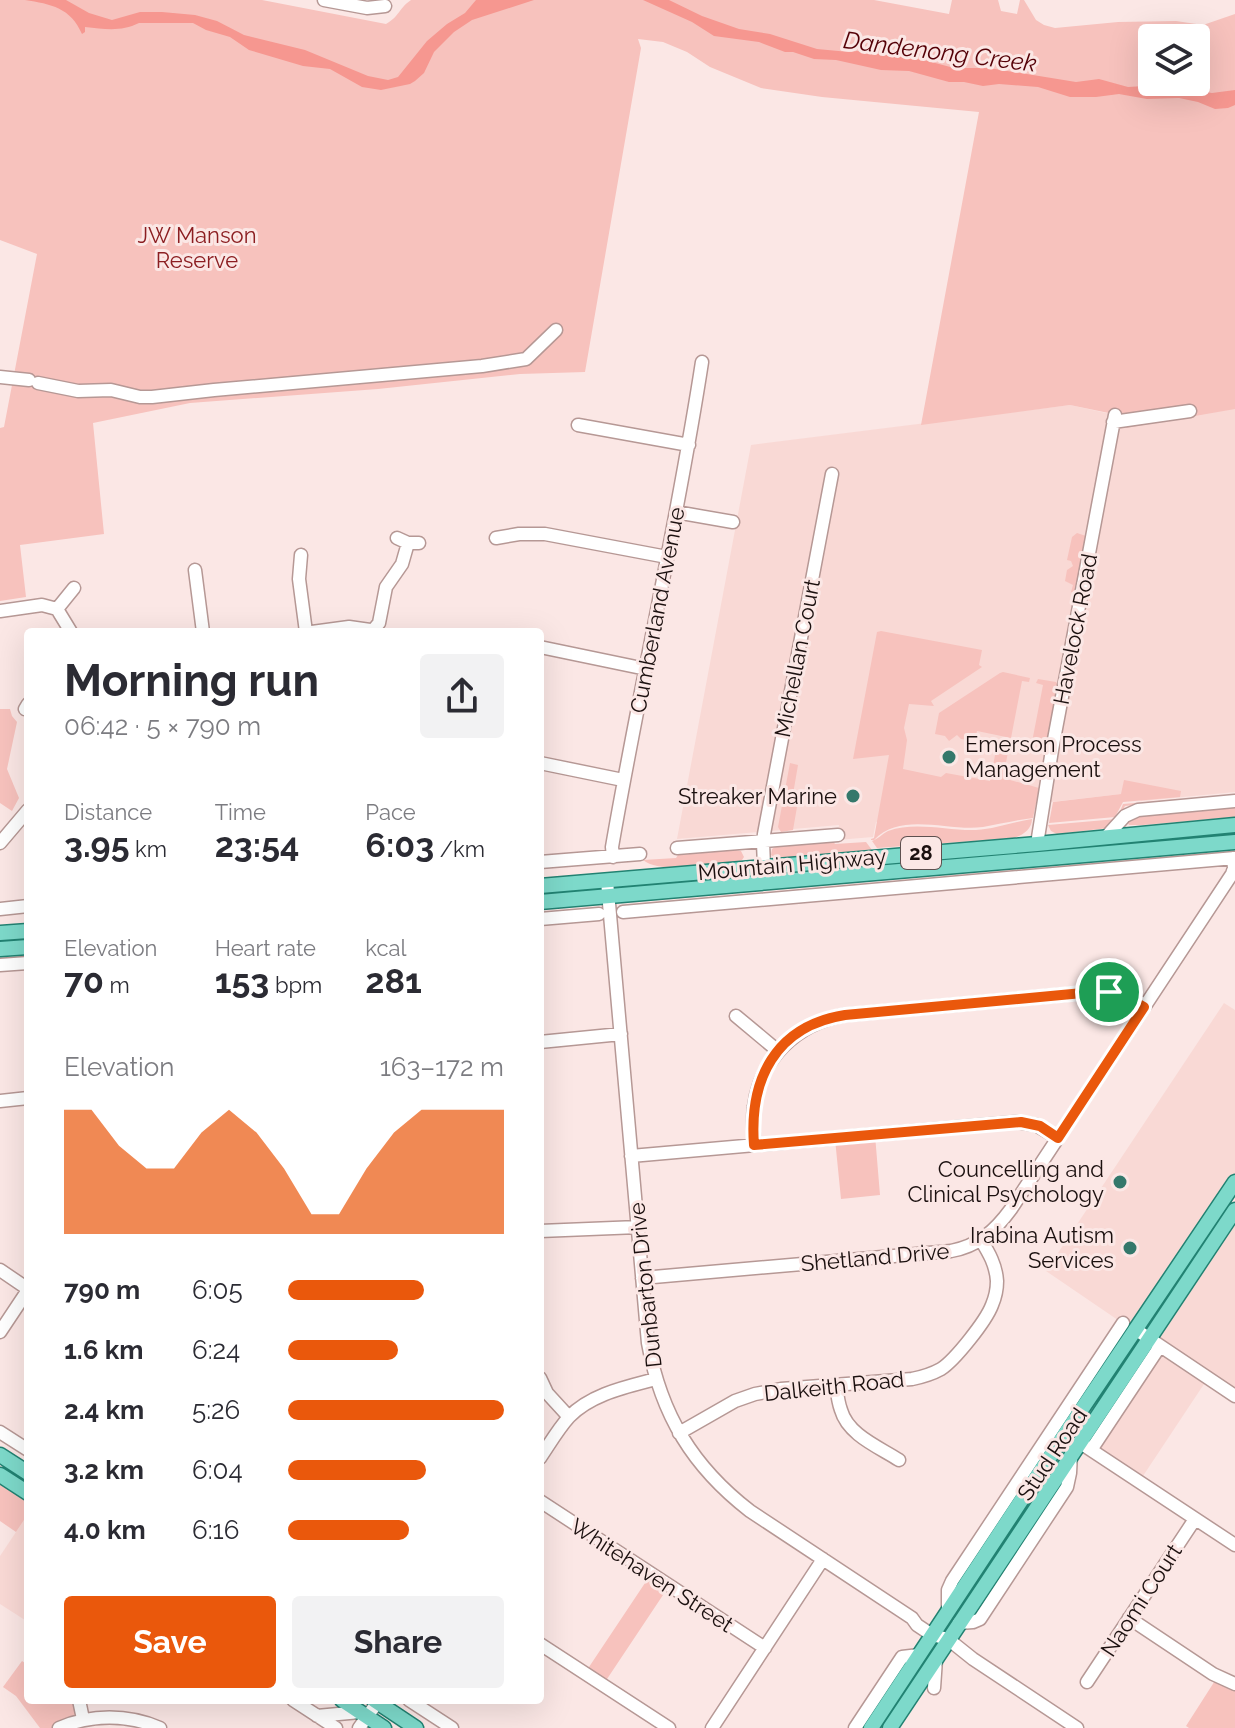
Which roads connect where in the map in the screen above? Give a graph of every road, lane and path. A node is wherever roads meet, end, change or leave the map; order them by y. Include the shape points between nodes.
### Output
1 (324, 0) edge
2 (385, 6) dead end
3 (556, 330) dead end
4 (702, 362) dead end
5 (0, 377) edge
6 (1190, 411) dead end
7 (578, 425) dead end
8 (689, 445) junction
9 (832, 474) dead end
10 (676, 512) junction
11 (733, 522) dead end
12 (496, 538) dead end
13 (408, 541) dead end
14 (301, 555) dead end
15 (667, 557) junction
16 (195, 570) dead end
17 (74, 588) dead end
18 (57, 609) junction
19 (0, 611) edge
20 (69, 628) edge
21 (202, 628) edge
22 (308, 628) edge
23 (375, 628) edge
24 (544, 648) edge
25 (646, 669) junction
26 (544, 764) edge
27 (623, 780) junction
28 (1235, 801) edge
29 (24, 815) edge
30 (1235, 825) edge
31 (838, 835) dead end
32 (1105, 838) junction
33 (1235, 842) edge
34 (0, 843) edge
35 (763, 843) junction
36 (677, 848) dead end
37 (1038, 851) junction
38 (640, 854) dead end
39 (619, 856) junction
40 (1234, 858) edge
41 (544, 862) edge
42 (759, 866) junction
43 (761, 883) junction
44 (544, 886) edge
45 (608, 888) junction
46 (556, 900) junction
47 (544, 902) edge
48 (24, 906) edge
49 (0, 909) edge
50 (623, 912) dead end
51 (544, 914) edge
52 (599, 914) dead end
53 (544, 919) edge
54 (24, 931) edge
55 (0, 933) edge
56 (24, 947) edge
57 (0, 949) edge
58 (24, 963) edge
59 (0, 965) edge
60 (1144, 1007) junction
61 (736, 1016) dead end
62 (621, 1034) junction
63 (544, 1042) edge
64 (778, 1051) junction
65 (24, 1098) edge
66 (0, 1101) edge
67 (1058, 1138) junction
68 (754, 1145) junction
69 (631, 1156) junction
70 (1235, 1182) edge
71 (1235, 1210) edge
72 (638, 1227) junction
73 (544, 1231) edge
74 (981, 1240) junction
75 (1202, 1246) junction
76 (0, 1270) edge
77 (642, 1278) junction
78 (24, 1286) edge
79 (24, 1295) edge
80 (0, 1332) edge
81 (1140, 1334) junction
82 (656, 1379) junction
83 (544, 1385) edge
84 (836, 1385) junction
85 (1235, 1396) edge
86 (569, 1417) junction
87 (0, 1432) edge
88 (679, 1433) junction
89 (24, 1447) edge
90 (1081, 1449) junction
91 (544, 1452) edge
92 (0, 1455) edge
93 (899, 1460) dead end
94 (24, 1470) edge
95 (0, 1475) edge
96 (24, 1490) edge
97 (544, 1504) edge
98 (1195, 1519) junction
99 (1235, 1545) edge
100 (823, 1559) junction
101 (946, 1615) junction
102 (912, 1618) junction
103 (1129, 1618) junction
104 (932, 1635) junction
105 (948, 1639) junction
106 (544, 1647) edge
107 (765, 1648) junction
108 (919, 1655) junction
109 (973, 1659) junction
110 (940, 1660) junction
111 (1087, 1682) dead end
112 (1235, 1684) edge
113 (934, 1688) dead end
114 (80, 1704) edge
115 (299, 1704) edge
116 (346, 1704) edge
117 (381, 1704) edge
118 (415, 1704) edge
119 (317, 1716) junction
120 (83, 1719) junction
121 (362, 1719) edge
122 (1060, 1723) edge
123 (59, 1728) edge
124 (160, 1728) edge
125 (336, 1728) edge
126 (384, 1728) edge
127 (416, 1728) edge
128 (452, 1728) edge
129 (669, 1728) edge
130 (712, 1728) edge
131 (855, 1728) edge
132 (871, 1728) edge
133 (890, 1728) edge
134 (1077, 1728) edge

1 - 2 street
3 - 5 street via 526,359 152,397
4 - 8 street, Cumberland Avenue
6 - 37 street, Havelock Road via 1114,419
7 - 8 street
8 - 10 street, Cumberland Avenue
9 - 35 street, Michellan Court
10 - 11 street
10 - 15 street, Cumberland Avenue
12 - 15 street via 545,534
13 - 23 street via 402,564 386,587
14 - 22 street via 299,579
15 - 25 street, Cumberland Avenue
16 - 21 street
17 - 18 street
18 - 19 street via 42,605
18 - 20 street
24 - 25 street
25 - 27 street, Cumberland Avenue
26 - 27 street
27 - 39 street, Cumberland Avenue via 612,847
28 - 32 street via 1138,810
29 - 34 street
30 - 32 main road, Mountain Highway / 28
31 - 35 street
32 - 37 main road, Mountain Highway / 28
33 - 37 main road, Mountain Highway / 28
35 - 36 street
35 - 42 street, Michellan Court via 757,851
37 - 42 main road, Mountain Highway / 28
37 - 43 main road, Mountain Highway / 28
38 - 39 street
39 - 41 street
40 - 50 street
40 - 60 street, Shetland Drive via 1232,874
42 - 43 main road
42 - 45 main road, Mountain Highway / 28
43 - 45 main road, Mountain Highway / 28
44 - 45 main road, Mountain Highway / 28
45 - 46 main road, Mountain Highway / 28
45 - 62 street, Dunbarton Drive
46 - 47 main road, Mountain Highway / 28
46 - 51 street
48 - 49 street
52 - 53 street
54 - 55 main road
56 - 57 main road
58 - 59 street
60 - 64 street via 1104,991 845,1015 811,1025
60 - 67 street, Shetland Drive
61 - 64 street
62 - 63 street
62 - 69 street, Dunbarton Drive
64 - 68 street via 755,1099
65 - 66 street
67 - 68 street via 1021,1122
67 - 74 street, Shetland Drive via 1006,1216
68 - 69 street
69 - 72 street, Dunbarton Drive
70 - 75 main road, Stud Road
71 - 75 main road, Stud Road
72 - 73 street
72 - 77 street, Dunbarton Drive
74 - 77 street, Shetland Drive via 951,1251
74 - 84 street, Dalkeith Road via 995,1270 995,1297 953,1359 920,1377
75 - 81 main road, Stud Road
76 - 78 street
77 - 82 street, Dunbarton Drive
79 - 80 street
81 - 85 street
81 - 90 main road, Stud Road
81 - 101 main road, Stud Road
81 - 101 street via 1116,1335 952,1581
82 - 86 street via 597,1397
82 - 88 street, Dunbarton Drive
83 - 86 street
84 - 88 street, Dalkeith Road via 745,1397
84 - 93 street via 848,1424
86 - 91 street
87 - 89 street
88 - 100 street, Dunbarton Drive via 725,1491
90 - 98 street
90 - 105 main road, Stud Road
92 - 94 main road
95 - 96 main road
97 - 107 street, Whitehaven Street
98 - 99 street
98 - 103 street, Naomi Court
100 - 102 street, Dunbarton Drive
100 - 107 street
101 - 102 street via 928,1621
101 - 104 main road, Stud Road
102 - 104 street, Dunbarton Drive
103 - 111 street, Naomi Court
103 - 112 street
104 - 105 street, Dunbarton Drive
104 - 108 main road, Stud Road
105 - 109 street
105 - 110 main road, Stud Road
106 - 129 street
107 - 130 street
108 - 131 street via 902,1657
108 - 132 main road, Stud Road
109 - 110 street via 951,1653
109 - 122 street
110 - 113 street
110 - 133 main road, Stud Road
114 - 120 street
115 - 119 street
116 - 121 main road
117 - 127 main road
118 - 128 street
119 - 121 street
119 - 125 street
120 - 123 street
120 - 124 street via 129,1719
121 - 126 main road
122 - 134 street

